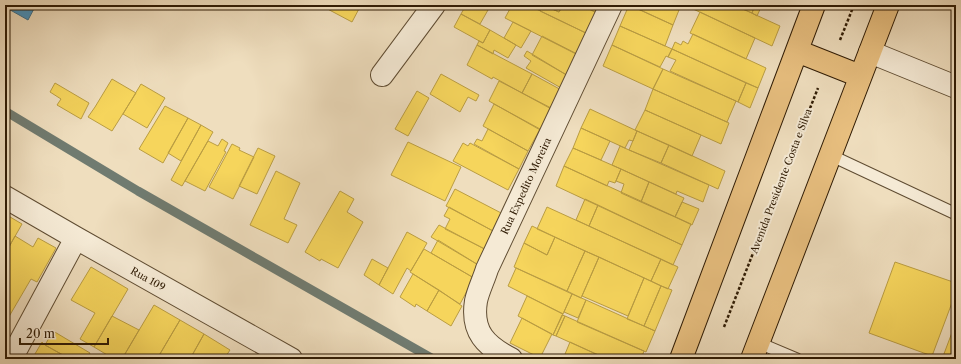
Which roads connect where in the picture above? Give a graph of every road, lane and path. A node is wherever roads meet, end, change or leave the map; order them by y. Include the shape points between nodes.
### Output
1 (434, 5) edge
2 (611, 5) edge
3 (814, 5) edge
4 (854, 5) edge
5 (888, 5) edge
6 (797, 51) junction
7 (870, 52) junction
8 (827, 63) junction
9 (382, 75) dead end
10 (860, 76) junction
11 (956, 87) edge
12 (830, 155) junction
13 (5, 197) edge
14 (956, 214) edge
15 (76, 238) junction
16 (723, 329) dead end
17 (756, 351) edge
18 (11, 359) edge
19 (291, 359) edge
20 (511, 359) edge
21 (680, 359) edge
22 (797, 359) edge

1 - 9 street
2 - 20 street, Rua Expedito Moreira via 487,269 476,301 476,323 483,339 497,352
3 - 6 main road
4 - 8 path, Avenida Presidente Costa e Silva via 845,30
5 - 7 main road
6 - 8 main road
6 - 21 main road
7 - 10 main road
7 - 11 street
8 - 10 main road
8 - 16 path, Avenida Presidente Costa e Silva
10 - 12 main road
12 - 14 lane
12 - 17 main road
13 - 15 street, Rua 109
15 - 18 street
15 - 19 street, Rua 109
17 - 22 lane

